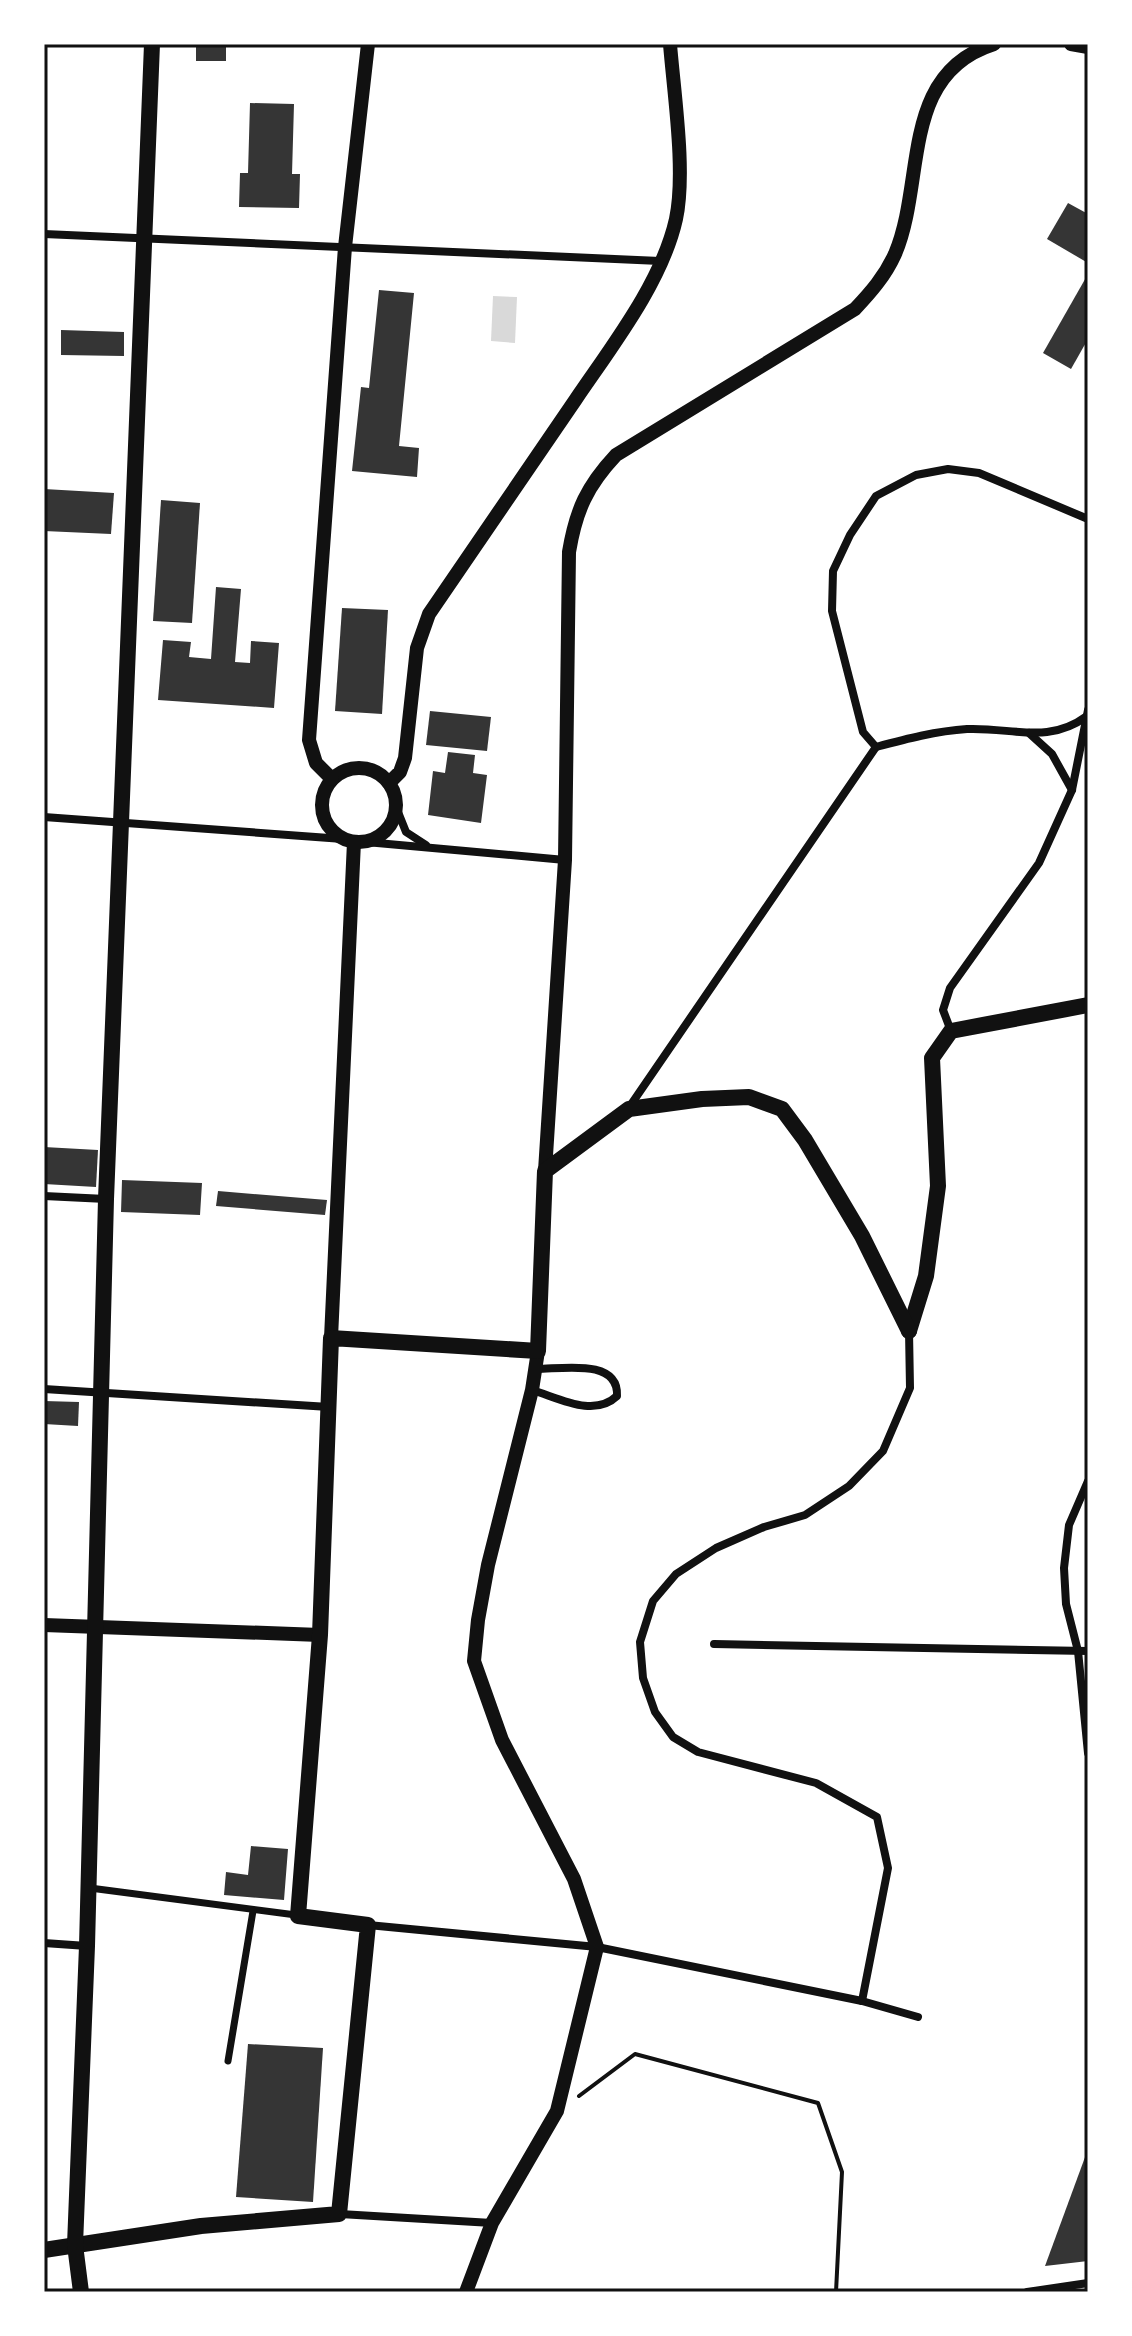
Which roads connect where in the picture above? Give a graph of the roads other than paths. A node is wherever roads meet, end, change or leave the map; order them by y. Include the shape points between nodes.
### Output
1 (152, 44) edge
2 (368, 44) edge
3 (670, 44) edge
4 (994, 44) edge
5 (1071, 44) edge
6 (1088, 47) edge
7 (44, 234) edge
8 (145, 238) junction
9 (345, 247) junction
10 (660, 261) junction
11 (1088, 519) edge
12 (1088, 713) edge
13 (1028, 732) junction
14 (876, 747) junction
15 (332, 779) junction
16 (389, 783) junction
17 (1072, 790) junction
18 (396, 807) junction
19 (44, 817) edge
20 (123, 823) junction
21 (354, 841) junction
22 (434, 848) junction
23 (565, 860) junction
24 (1088, 1005) edge
25 (951, 1031) junction
26 (629, 1109) junction
27 (545, 1171) junction
28 (44, 1196) edge
29 (106, 1199) junction
30 (909, 1331) junction
31 (331, 1338) junction
32 (538, 1351) junction
33 (537, 1369) junction
34 (44, 1389) edge
35 (532, 1390) junction
36 (100, 1392) junction
37 (329, 1407) junction
38 (1088, 1481) edge
39 (44, 1625) edge
40 (94, 1627) junction
41 (320, 1635) junction
42 (714, 1644) dead end
43 (1078, 1651) junction
44 (1088, 1651) edge
45 (1088, 1753) edge
46 (88, 1888) junction
47 (253, 1911) junction
48 (298, 1916) junction
49 (368, 1925) junction
50 (44, 1943) edge
51 (87, 1946) junction
52 (597, 1947) junction
53 (862, 2001) junction
54 (918, 2017) dead end
55 (228, 2061) dead end
56 (339, 2214) junction
57 (492, 2223) junction
58 (75, 2245) junction
59 (44, 2250) edge
60 (1088, 2283) edge
61 (81, 2292) edge
62 (466, 2292) edge
63 (1027, 2292) edge

1 - 8 main road
2 - 9 street
3 - 10 street via 679,173 676,219
4 - 23 street via 975,50 944,75 925,110 908,209 895,254 877,286 855,309 616,455 580,505 569,552
5 - 6 street
7 - 8 street
8 - 9 street
8 - 20 main road
9 - 10 street
9 - 15 street via 309,740 316,763
10 - 16 street via 607,353 429,614 417,648 405,758
11 - 14 street via 979,473 948,469 916,475 876,496 833,571 832,611 863,732
12 - 13 street via 1057,733
12 - 17 street
13 - 14 street via 967,729
13 - 17 street via 1052,754
14 - 26 street
15 - 16 street via 355,768 368,769
15 - 21 street via 322,812 333,833
16 - 18 street
17 - 25 street via 1039,863 950,988 943,1010
18 - 21 street via 387,830
18 - 22 street via 406,832
19 - 20 street
20 - 21 street
20 - 29 main road
21 - 22 street
21 - 31 street
22 - 23 street
23 - 27 street
24 - 25 main road
25 - 30 main road via 932,1058 938,1186 926,1276
26 - 27 main road
26 - 30 main road via 749,1097 782,1109 862,1236
27 - 32 main road
28 - 29 street
29 - 36 main road
30 - 53 street via 910,1388 883,1451 849,1486 805,1515 716,1548 676,1574 653,1601 640,1642 643,1678 655,1712 673,1737 698,1752 816,1783 877,1817 888,1868
31 - 32 main road
31 - 37 main road
32 - 33 street
33 - 35 street
33 - 35 street via 598,1369 614,1378 617,1396 598,1407
34 - 36 street
35 - 52 street via 488,1565 474,1661 502,1740 574,1879
36 - 37 street
36 - 40 main road
37 - 41 main road
38 - 43 street via 1069,1525 1064,1568 1066,1604
39 - 40 street
40 - 41 street
40 - 46 main road
41 - 48 main road
42 - 43 street
43 - 44 street
43 - 45 street
46 - 47 street
46 - 51 main road
47 - 48 street
47 - 55 street
48 - 49 main road
49 - 52 street
49 - 56 main road
50 - 51 street
51 - 58 main road
52 - 53 street
52 - 57 street via 557,2111
53 - 54 street
56 - 57 street
56 - 58 main road via 201,2226
57 - 62 street
58 - 59 main road
58 - 61 main road
60 - 63 street

